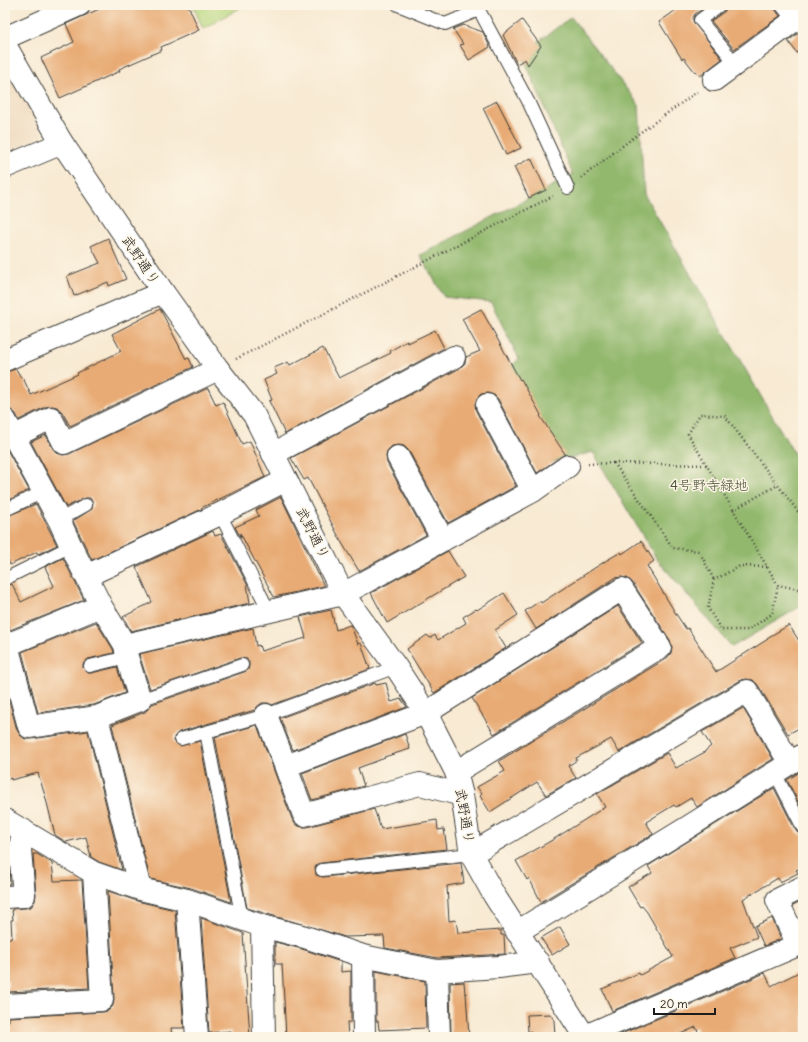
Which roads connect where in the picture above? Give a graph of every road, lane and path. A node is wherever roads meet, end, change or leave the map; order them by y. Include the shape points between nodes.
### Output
1 (79, 5) edge
2 (398, 5) edge
3 (720, 5) edge
4 (793, 13) edge
5 (5, 38) edge
6 (5, 45) edge
7 (736, 64) junction
8 (714, 80) joint
9 (62, 143) junction
10 (5, 167) edge
11 (568, 188) junction
12 (163, 292) junction
13 (454, 356) dead end
14 (5, 360) edge
15 (218, 369) junction
16 (487, 405) dead end
17 (8, 430) edge
18 (273, 454) junction
19 (398, 456) dead end
20 (614, 463) junction
21 (706, 465) junction
22 (568, 466) joint
23 (286, 480) junction
24 (778, 485) junction
25 (533, 491) junction
26 (43, 492) junction
27 (86, 505) dead end
28 (5, 510) edge
29 (733, 510) junction
30 (220, 514) junction
31 (803, 518) edge
32 (59, 520) junction
33 (443, 540) junction
34 (71, 546) junction
35 (767, 566) junction
36 (86, 576) junction
37 (5, 579) edge
38 (714, 580) junction
39 (778, 585) junction
40 (803, 590) edge
41 (343, 594) junction
42 (101, 606) junction
43 (269, 611) junction
44 (126, 651) junction
45 (242, 665) dead end
46 (90, 666) dead end
47 (396, 667) junction
48 (140, 700) junction
49 (426, 713) junction
50 (266, 715) junction
51 (97, 716) junction
52 (206, 732) junction
53 (181, 739) dead end
54 (789, 764) edge
55 (286, 766) junction
56 (456, 772) junction
57 (462, 795) junction
58 (14, 825) edge
59 (803, 828) edge
60 (471, 854) junction
61 (322, 870) dead end
62 (94, 873) junction
63 (803, 887) edge
64 (140, 889) junction
65 (5, 897) edge
66 (186, 900) junction
67 (252, 923) junction
68 (517, 932) junction
69 (363, 956) junction
70 (538, 962) junction
71 (437, 971) junction
72 (5, 1005) edge
73 (585, 1036) edge
74 (197, 1037) edge
75 (264, 1037) edge
76 (364, 1037) edge
77 (439, 1037) edge

1 - 5 street
2 - 11 lane via 444,24 479,10 528,101
3 - 7 lane via 700,20
4 - 7 street
6 - 9 street, 武野通り
7 - 8 street
8 - 11 path
9 - 10 street
9 - 12 street, 武野通り
11 - 15 path
12 - 14 street
12 - 15 street, 武野通り
13 - 18 street
15 - 17 street via 64,444 51,418
15 - 18 street, 武野通り via 254,415
16 - 25 street
17 - 26 street
18 - 23 street, 武野通り
19 - 33 street
20 - 21 path
20 - 22 path
20 - 38 path via 673,548 699,551
21 - 24 path via 688,434 700,414 725,416
21 - 29 path
22 - 25 street
23 - 30 street
23 - 41 street, 武野通り
24 - 29 path
24 - 31 path
25 - 33 street
26 - 28 lane
26 - 32 street
27 - 32 lane
29 - 35 path
30 - 36 street
30 - 43 lane
32 - 34 street
33 - 41 street
34 - 36 street
34 - 37 lane
35 - 38 path via 740,566
35 - 39 path
36 - 42 street
38 - 39 path via 708,608 721,630 748,630 772,614
39 - 40 path
41 - 43 street
41 - 47 street, 武野通り
42 - 44 street
42 - 51 street via 7,645 29,727
43 - 44 street
44 - 46 lane
44 - 48 street
45 - 48 lane
47 - 49 street, 武野通り
47 - 50 lane
48 - 51 street
49 - 55 street
49 - 56 street, 武野通り
49 - 56 street via 622,589 660,646
50 - 52 lane
50 - 55 street
51 - 64 street
52 - 53 lane
52 - 67 lane
54 - 59 lane
54 - 60 street via 747,691
54 - 68 street
55 - 57 street via 304,815 420,784
56 - 57 street, 武野通り
57 - 60 street, 武野通り
58 - 62 street
58 - 65 street via 20,850 24,896
60 - 61 lane
60 - 68 street, 武野通り
62 - 64 street
62 - 72 street via 102,1000
63 - 73 street via 777,900 798,945
64 - 66 street
66 - 67 street
66 - 74 street
67 - 69 street
67 - 75 street
68 - 70 street, 武野通り
69 - 71 street
69 - 76 street
70 - 71 street
70 - 73 street, 武野通り
71 - 77 street

